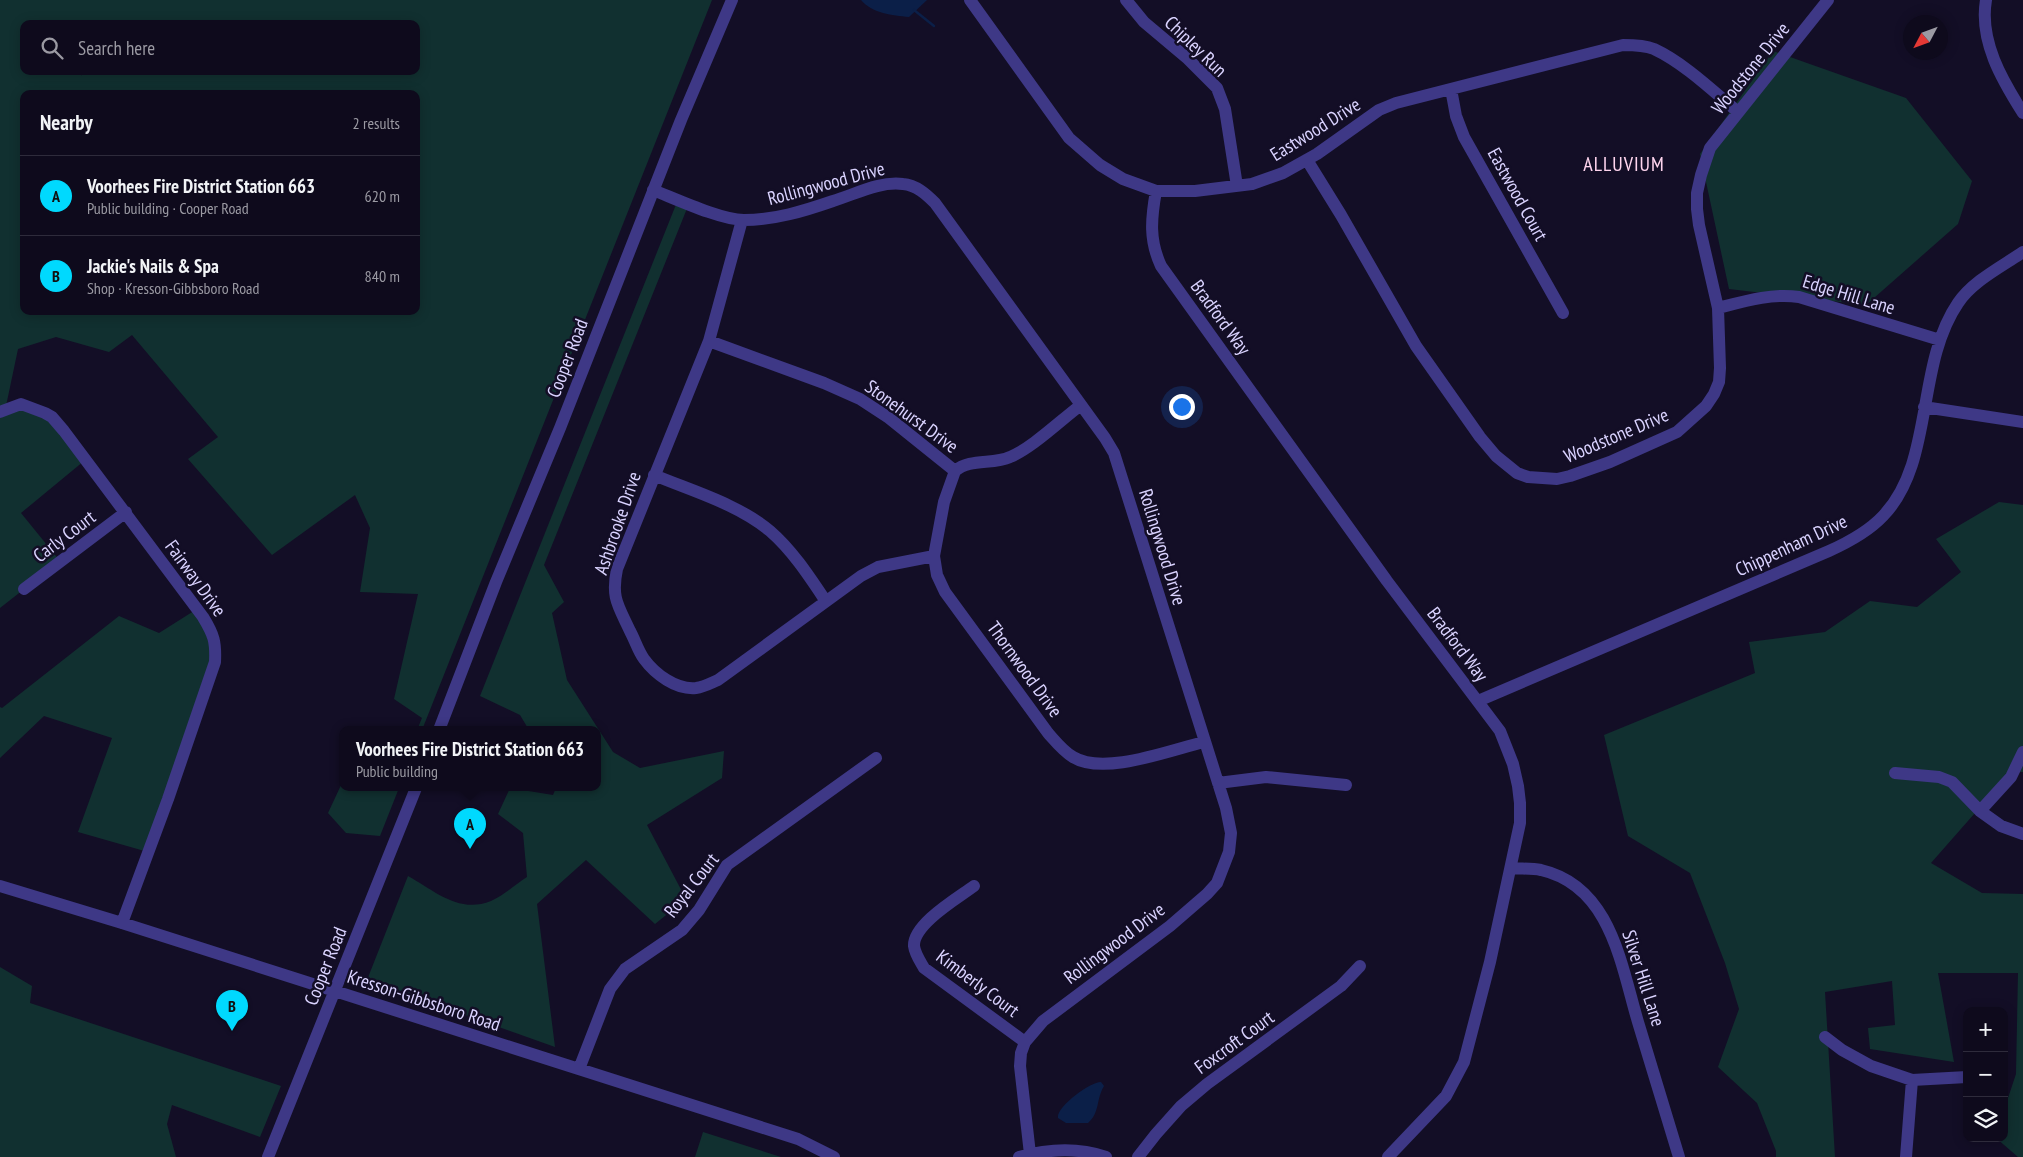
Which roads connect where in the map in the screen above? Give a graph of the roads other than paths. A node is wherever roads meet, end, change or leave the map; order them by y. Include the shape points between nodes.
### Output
1 (732, 0) edge
2 (970, 0) edge
3 (1126, 0) edge
4 (1828, 0) edge
5 (1986, 0) edge
6 (1451, 89) junction
7 (1738, 112) junction
8 (2023, 113) edge
9 (1307, 160) junction
10 (1237, 186) junction
11 (653, 190) junction
12 (1156, 191) junction
13 (742, 220) junction
14 (2023, 252) edge
15 (1718, 308) junction
16 (1563, 313) dead end
17 (1940, 340) junction
18 (709, 341) junction
19 (1081, 404) junction
20 (1924, 407) junction
21 (0, 412) edge
22 (2023, 422) edge
23 (955, 471) junction
24 (654, 475) junction
25 (126, 512) junction
26 (934, 556) junction
27 (24, 589) dead end
28 (825, 600) junction
29 (1478, 701) junction
30 (441, 726) edge
31 (1204, 742) junction
32 (2023, 752) edge
33 (876, 758) dead end
34 (1895, 773) dead end
35 (1218, 783) junction
36 (1346, 785) dead end
37 (415, 791) edge
38 (1980, 811) junction
39 (2023, 834) edge
40 (1510, 868) junction
41 (0, 886) edge
42 (974, 886) dead end
43 (122, 923) junction
44 (1360, 966) dead end
45 (335, 991) junction
46 (1825, 1037) dead end
47 (1025, 1042) junction
48 (580, 1069) junction
49 (1963, 1077) edge
50 (1912, 1080) junction
51 (1025, 1156) edge
52 (268, 1157) edge
53 (834, 1157) edge
54 (1106, 1157) edge
55 (1138, 1157) edge
56 (1388, 1157) edge
57 (1679, 1157) edge
58 (1906, 1157) edge

1 - 11 street, Cooper Road
2 - 12 street, Eastwood Drive via 1069,138 1100,165 1123,179
3 - 10 street, Chipley Run via 1144,22 1216,88 1225,109
4 - 7 street, Woodstone Drive
5 - 8 street via 1984,22 1996,64
6 - 7 street, Eastwood Drive via 1588,53 1639,45 1667,57
6 - 9 street, Eastwood Drive via 1408,98 1379,110
6 - 16 street, Eastwood Court via 1464,137
7 - 15 street, Woodstone Drive via 1710,148 1697,193 1699,225
9 - 10 street, Eastwood Drive via 1284,173
9 - 15 street, Woodstone Drive via 1430,369 1496,456 1517,473 1528,477 1570,476 1610,462 1687,425 1706,406 1719,382
10 - 12 street, Eastwood Drive
11 - 13 street, Rollingwood Drive
11 - 30 street, Cooper Road
12 - 29 street, Bradford Way via 1150,220 1151,237 1161,266
13 - 18 street, Ashbrooke Drive
13 - 19 street, Rollingwood Drive via 788,215 887,183 912,186 935,203
14 - 17 street, Chippenham Drive via 1966,293 1957,304
15 - 17 street, Edge Hill Lane via 1787,295
17 - 20 street, Chippenham Drive
18 - 23 street, Stonehurst Drive via 860,399
18 - 24 street, Ashbrooke Drive
19 - 23 street, Stonehurst Drive via 1009,458 969,464
19 - 31 street, Rollingwood Drive via 1114,453
20 - 22 street
20 - 29 street, Chippenham Drive via 1913,463 1903,490 1882,517 1856,538 1830,552
21 - 25 street, Fairway Drive via 21,404 52,417
23 - 26 street, Thornwood Drive via 944,502
24 - 28 street via 757,521 782,544
24 - 28 street, Ashbrooke Drive via 624,550 614,597 644,659 660,675 684,687 696,688 718,680
25 - 27 street, Carly Court
25 - 43 street, Fairway Drive via 203,618 216,644 215,662
26 - 28 street, Ashbrooke Drive via 878,567
26 - 31 street, Thornwood Drive via 937,575 945,592 1048,733 1074,758 1086,763 1110,765
29 - 40 street, Bradford Way via 1500,731 1518,786 1520,823
31 - 35 street, Rollingwood Drive
32 - 38 street via 2011,777
33 - 48 street, Royal Court via 727,865 699,910 682,930 625,969 610,990
34 - 38 street via 1939,777 1952,782
35 - 36 street via 1266,776
35 - 47 street, Rollingwood Drive via 1231,833 1229,852 1217,883 1170,926 1043,1021
37 - 45 street, Cooper Road
38 - 39 street via 2001,826
40 - 56 street, Bradford Way via 1464,1062 1446,1096
40 - 57 street, Silver Hill Lane via 1540,870 1560,877 1601,913 1618,948
41 - 43 street, Kresson-Gibbsboro Road
42 - 47 street, Kimberly Court via 921,928 915,937 917,957 924,968
43 - 45 street, Kresson-Gibbsboro Road
44 - 55 street, Foxcroft Court via 1341,986 1181,1106
45 - 48 street, Kresson-Gibbsboro Road
45 - 52 street, Cooper Road
46 - 50 street via 1871,1066
47 - 51 street, Rollingwood Drive via 1020,1066
48 - 53 street, Kresson-Gibbsboro Road via 798,1139
49 - 50 street
50 - 58 street
51 - 54 street via 1074,1150

